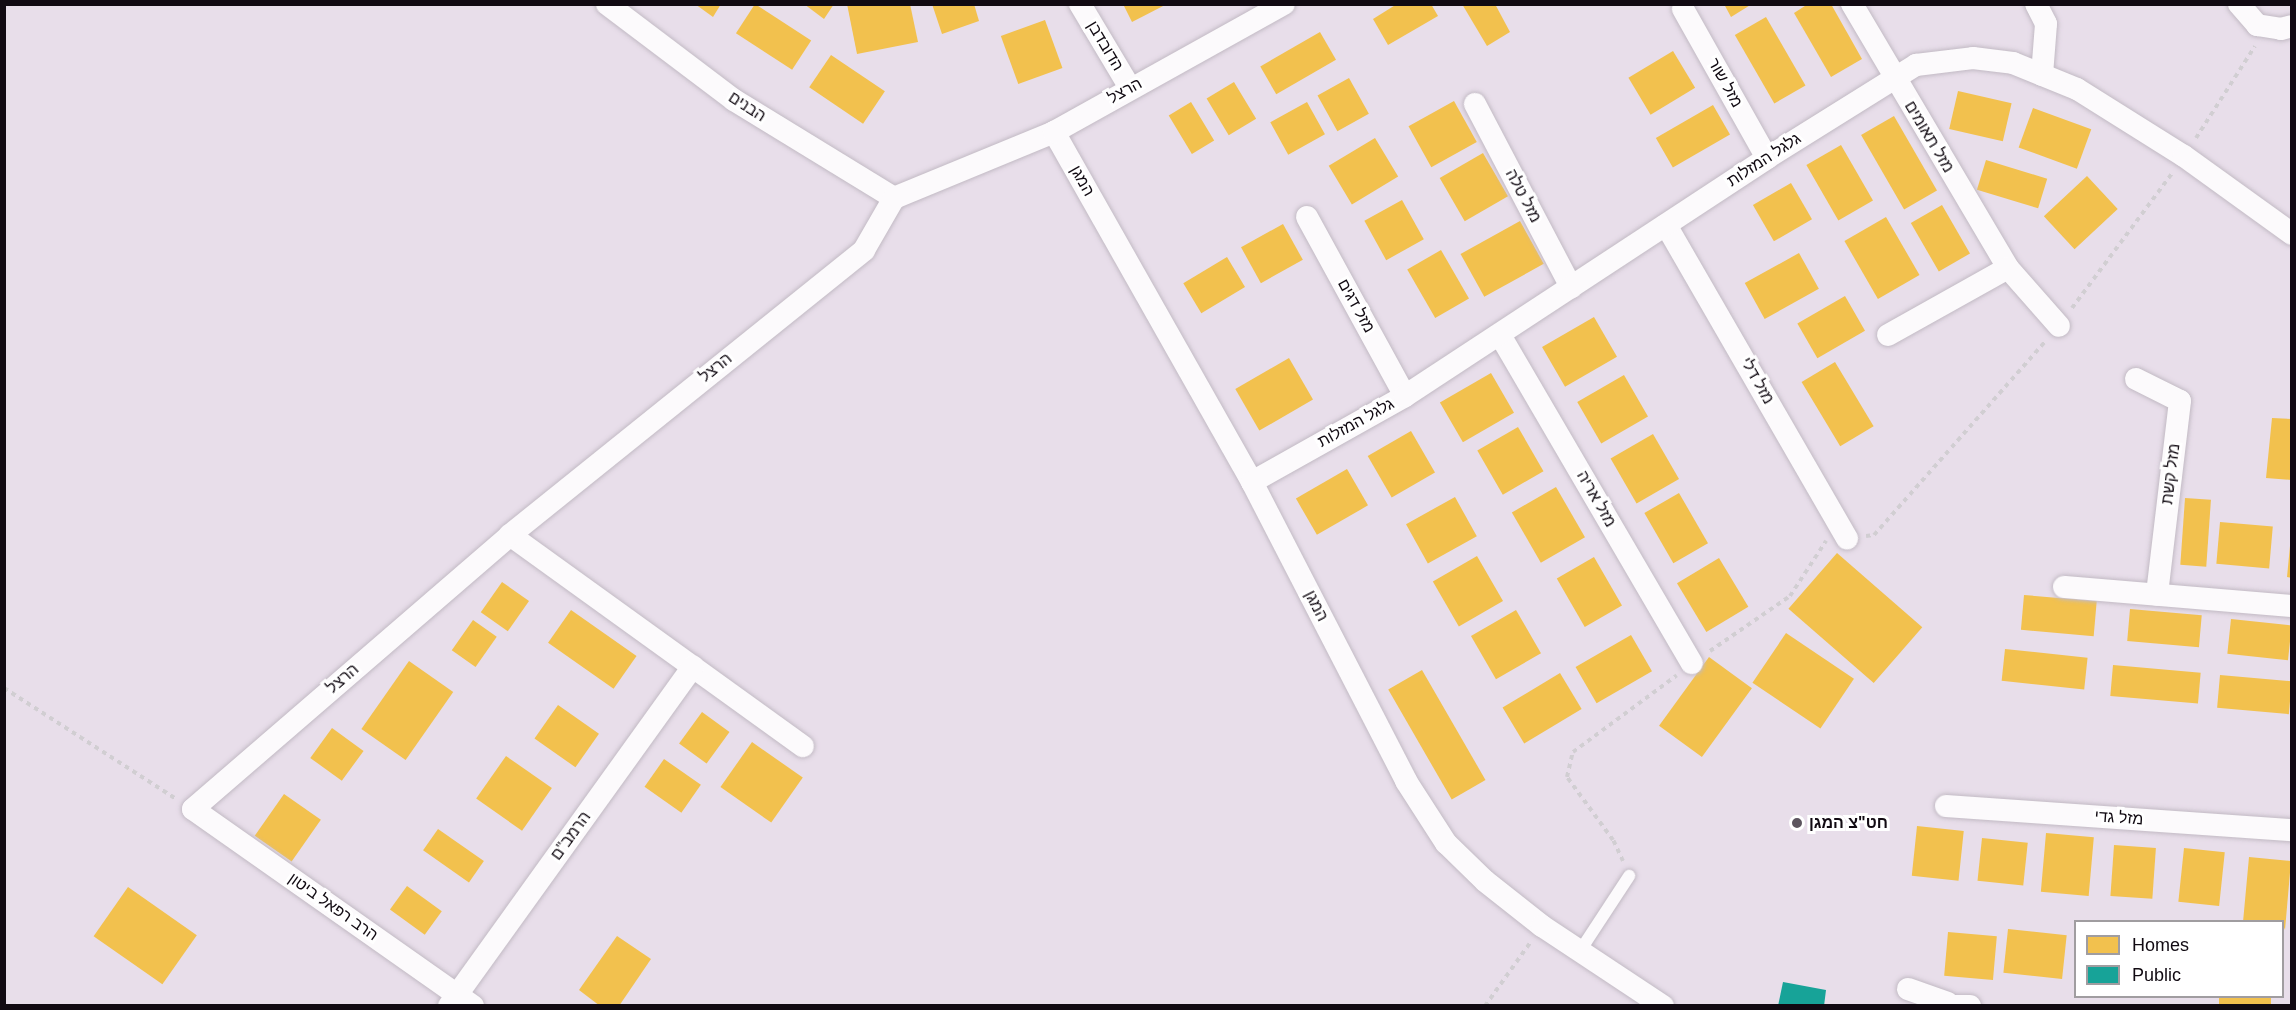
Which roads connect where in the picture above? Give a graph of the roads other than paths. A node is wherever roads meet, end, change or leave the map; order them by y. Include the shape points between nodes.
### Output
1 (607, 4) edge
2 (1080, 4) edge
3 (1284, 4) edge
4 (1852, 4) edge
5 (2036, 4) edge
6 (2239, 4) edge
7 (1683, 9) dead end
8 (2292, 26) edge
9 (2042, 75) junction
10 (1893, 77) junction
11 (1130, 88) junction
12 (1475, 104) dead end
13 (1054, 132) junction
14 (1767, 158) junction
15 (894, 198) junction
16 (1307, 217) dead end
17 (1666, 225) junction
18 (2292, 234) edge
19 (2008, 268) junction
20 (1571, 287) junction
21 (2059, 326) dead end
22 (1500, 335) junction
23 (1888, 335) dead end
24 (2136, 379) dead end
25 (1405, 396) junction
26 (1252, 482) junction
27 (510, 535) junction
28 (1847, 538) dead end
29 (2064, 586) dead end
30 (2157, 595) junction
31 (2292, 606) edge
32 (1692, 663) dead end
33 (693, 667) junction
34 (803, 746) dead end
35 (1946, 806) dead end
36 (193, 809) joint
37 (2292, 830) edge
38 (1629, 876) dead end
39 (1580, 951) junction
40 (1908, 989) dead end
41 (460, 1002) edge
42 (1947, 1004) edge
43 (1663, 1005) edge
44 (1970, 1005) edge

1 - 15 street, הבנים via 734,100
2 - 11 street, הדובדבן
3 - 11 street, הרצל
4 - 10 street, מזל תאומים
5 - 9 street via 2046,24
6 - 8 street via 2245,15 2267,28
7 - 14 street, מזל שור
9 - 10 street, גלגל המזלות via 2013,63 1973,58 1916,65
9 - 18 street, גלגל המזלות via 2077,89 2184,156
10 - 14 street, גלגל המזלות
10 - 19 street, מזל תאומים
11 - 13 street, הרצל
12 - 20 street, מזל טלה
13 - 15 street, הרצל
13 - 26 street, המגן
14 - 17 street, גלגל המזלות
15 - 27 street, הרצל via 864,250
16 - 25 street, מזל דגים
17 - 20 street, גלגל המזלות
17 - 28 street, מזל דלי
19 - 21 street, מזל תאומים
19 - 23 street
20 - 22 street, גלגל המזלות
22 - 25 street, גלגל המזלות
22 - 32 street, מזל אריה
24 - 30 street, מזל קשת via 2180,401
25 - 26 street, גלגל המזלות
26 - 39 street, המגן via 1406,781 1446,843 1485,881
27 - 33 street
27 - 36 street, הרצל
29 - 30 street
30 - 31 street
33 - 34 street
33 - 41 street, הרמב"ם
35 - 37 street, מזל גדי
36 - 41 street, הרב רפאל ביטון
38 - 39 lane
39 - 43 street, המגן
40 - 42 street
42 - 44 street

